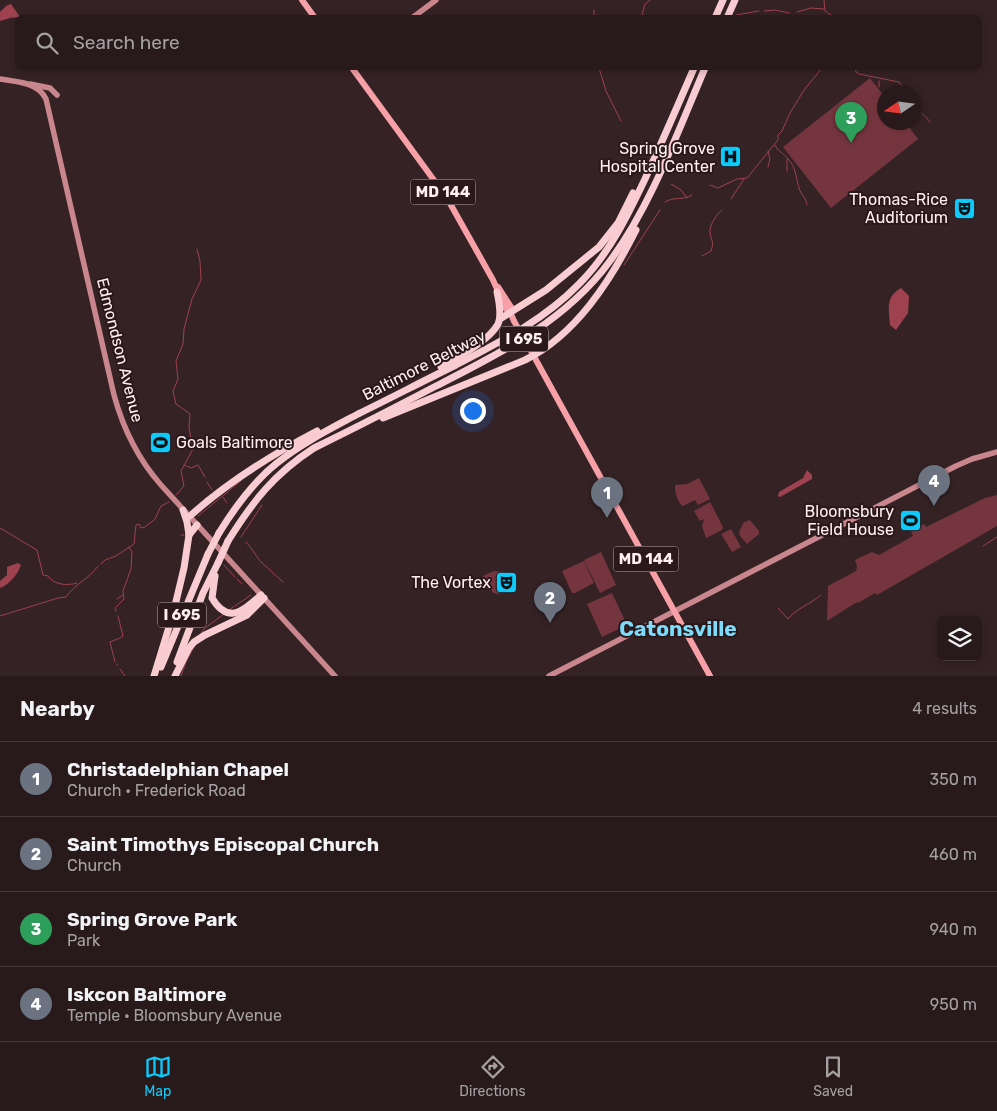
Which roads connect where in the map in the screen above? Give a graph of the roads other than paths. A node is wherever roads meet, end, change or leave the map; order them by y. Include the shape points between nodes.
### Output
1 (302, 0) edge
2 (436, 0) edge
3 (723, 0) edge
4 (735, 0) edge
5 (313, 15) edge
6 (416, 15) edge
7 (716, 15) edge
8 (728, 15) edge
9 (353, 70) edge
10 (693, 70) edge
11 (704, 70) edge
12 (0, 79) edge
13 (26, 84) junction
14 (57, 95) dead end
15 (648, 171) junction
16 (652, 190) junction
17 (493, 280) junction
18 (497, 292) junction
19 (508, 302) junction
20 (510, 312) junction
21 (500, 319) junction
22 (533, 356) junction
23 (390, 398) junction
24 (363, 412) junction
25 (348, 431) junction
26 (997, 452) edge
27 (183, 510) junction
28 (190, 516) junction
29 (198, 525) junction
30 (188, 534) junction
31 (218, 563) junction
32 (263, 597) junction
33 (674, 611) junction
34 (156, 676) edge
35 (173, 676) edge
36 (335, 676) edge
37 (548, 676) edge
38 (710, 676) edge

1 - 5 main road
2 - 6 main road
3 - 7 highway
4 - 8 highway
9 - 17 main road, MD 144 via 447,198
10 - 15 highway, Baltimore Beltway / I 695
11 - 16 highway, Baltimore Beltway / I 695
12 - 13 main road, Edmondson Avenue
13 - 14 main road via 50,88
13 - 27 main road, Edmondson Avenue via 39,90 47,103 121,417 145,464
15 - 20 highway via 618,223 599,246 546,290
15 - 23 highway, Baltimore Beltway / I 695 via 612,242 592,270 559,302 512,336
16 - 22 highway via 635,232 606,282 575,321
16 - 25 highway, Baltimore Beltway / I 695 via 610,262 558,315 499,354
17 - 18 main road, MD 144
17 - 19 main road, MD 144
18 - 19 main road
18 - 20 main road, MD 144
18 - 21 highway
19 - 20 main road, MD 144
20 - 21 highway
20 - 22 main road, MD 144, bridge
21 - 23 highway via 495,329 472,349
22 - 25 highway
22 - 33 main road, MD 144
23 - 24 highway, Baltimore Beltway / I 695
24 - 28 highway via 277,452 233,481
24 - 34 highway, Baltimore Beltway / I 695, bridge via 310,440 276,464 239,503 208,554
25 - 31 highway, Baltimore Beltway / I 695, bridge via 314,448 282,471 248,510
26 - 33 main road via 956,466
27 - 28 main road, Edmondson Avenue
27 - 30 highway
28 - 29 main road, Edmondson Avenue
29 - 30 highway
29 - 32 main road, Edmondson Avenue
30 - 34 highway via 175,607
31 - 32 highway via 212,598 219,608 226,613 236,613
31 - 35 highway, Baltimore Beltway / I 695 via 203,593
32 - 35 highway via 247,615 194,642
32 - 36 main road, Edmondson Avenue
33 - 37 main road
33 - 38 main road, MD 144

